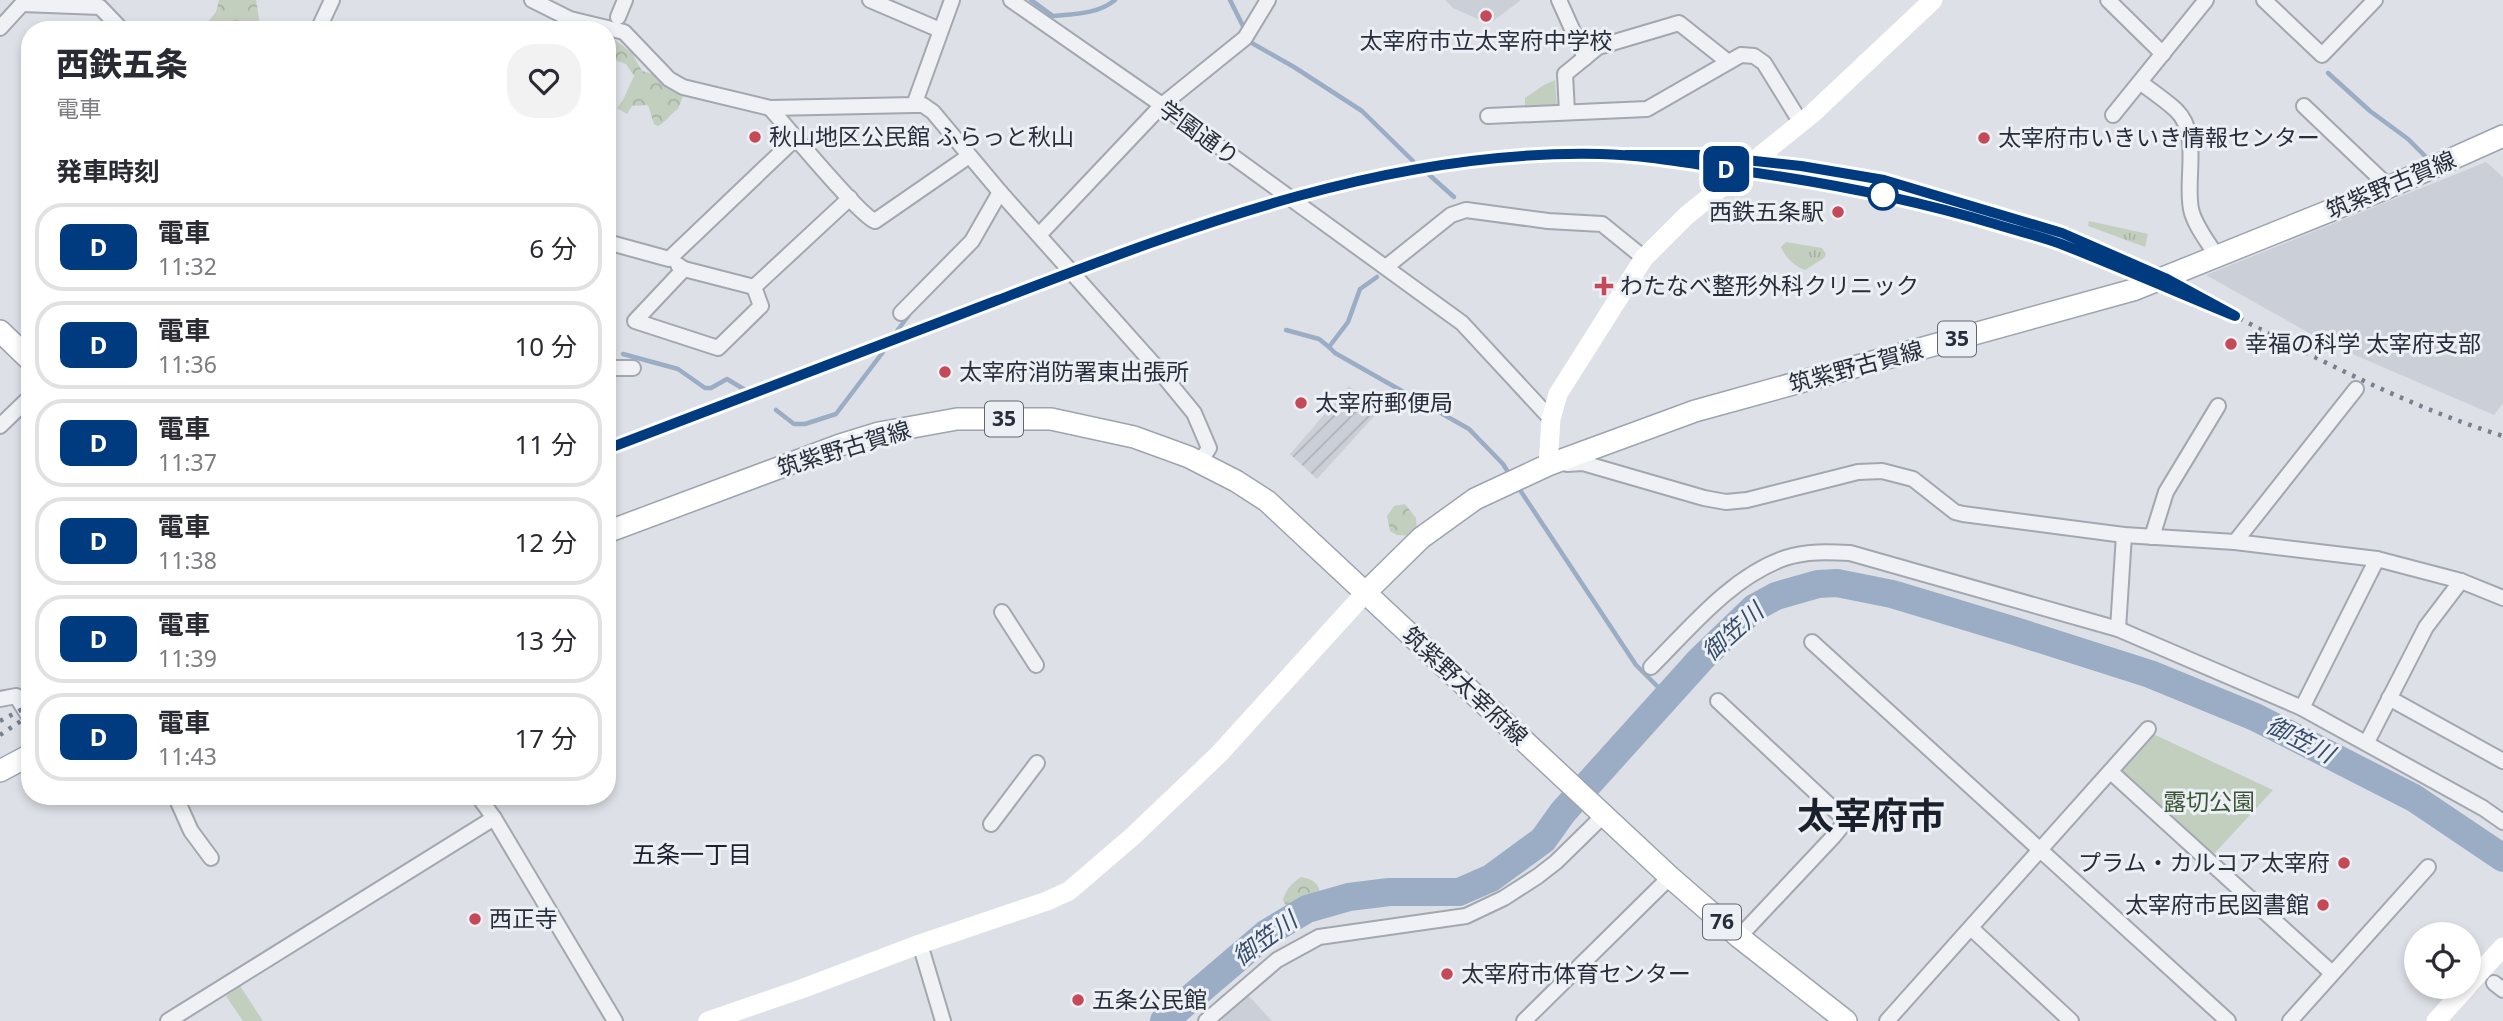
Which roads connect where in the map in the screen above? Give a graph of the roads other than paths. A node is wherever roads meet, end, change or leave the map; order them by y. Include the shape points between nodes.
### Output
1 (332, 0) edge
2 (625, 0) edge
3 (870, 0) edge
4 (952, 0) edge
5 (1011, 0) edge
6 (1268, 0) edge
7 (1559, 0) edge
8 (2108, 0) edge
9 (2206, 0) edge
10 (2264, 0) edge
11 (2375, 0) edge
12 (535, 1) edge
13 (1925, 3) edge
14 (618, 17) dead end
15 (113, 21) edge
16 (322, 21) edge
17 (578, 21) edge
18 (0, 28) edge
19 (616, 30) edge
20 (940, 30) junction
21 (2163, 54) junction
22 (1585, 58) junction
23 (1727, 61) junction
24 (2141, 83) junction
25 (914, 105) junction
26 (1162, 105) junction
27 (2304, 106) dead end
28 (770, 108) junction
29 (1567, 112) junction
30 (2113, 115) dead end
31 (1488, 116) dead end
32 (1801, 123) junction
33 (2503, 136) edge
34 (796, 138) junction
35 (968, 156) junction
36 (2389, 187) junction
37 (1000, 192) junction
38 (850, 198) junction
39 (1040, 234) junction
40 (616, 245) edge
41 (2217, 257) junction
42 (1644, 258) junction
43 (669, 259) junction
44 (1386, 267) junction
45 (684, 269) junction
46 (754, 287) junction
47 (901, 313) dead end
48 (0, 331) edge
49 (21, 351) edge
50 (616, 368) edge
51 (633, 368) dead end
52 (2356, 389) dead end
53 (21, 406) edge
54 (2218, 406) dead end
55 (1551, 419) junction
56 (0, 426) edge
57 (1200, 463) junction
58 (1548, 465) junction
59 (616, 529) edge
60 (2124, 535) junction
61 (2152, 537) junction
62 (2235, 542) junction
63 (2377, 559) junction
64 (2461, 581) junction
65 (1366, 592) junction
66 (2503, 598) edge
67 (1002, 612) dead end
68 (2118, 629) junction
69 (1812, 642) dead end
70 (1036, 665) dead end
71 (1651, 667) dead end
72 (2389, 698) junction
73 (0, 699) edge
74 (1718, 701) dead end
75 (21, 704) edge
76 (2302, 708) junction
77 (2148, 729) dead end
78 (2367, 742) junction
79 (21, 760) edge
80 (2503, 761) edge
81 (1037, 763) dead end
82 (0, 771) edge
83 (2111, 772) junction
84 (179, 805) edge
85 (485, 805) edge
86 (1603, 814) junction
87 (494, 818) junction
88 (2503, 822) edge
89 (991, 824) dead end
90 (2040, 849) junction
91 (211, 858) dead end
92 (2428, 867) dead end
93 (1670, 877) junction
94 (1971, 928) junction
95 (1739, 937) junction
96 (920, 944) junction
97 (2503, 947) edge
98 (2481, 972) edge
99 (2332, 973) junction
100 (2456, 999) edge
101 (168, 1021) edge
102 (615, 1021) edge
103 (708, 1021) edge
104 (943, 1021) edge
105 (1206, 1021) edge
106 (1524, 1021) edge
107 (1846, 1021) edge
108 (1886, 1021) edge
109 (2071, 1021) edge
110 (2228, 1021) edge
111 (2290, 1021) edge
112 (2436, 1021) edge

1 - 16 street
2 - 14 street
3 - 20 street
4 - 20 street
5 - 26 street, 学園通り
6 - 26 street via 1245,38
7 - 22 street
8 - 21 street
9 - 21 street
10 - 11 street via 2322,55
12 - 17 street
13 - 32 street
15 - 18 street via 100,7 22,4
19 - 28 street via 624,32 676,84
20 - 25 street
21 - 24 street
22 - 23 street via 1598,47 1679,23
22 - 29 street via 1564,74
23 - 29 street via 1647,109
23 - 32 street via 1741,55 1764,63
24 - 30 street
24 - 41 street via 2184,121 2191,212
25 - 28 street
25 - 35 street via 933,112
26 - 39 street
26 - 44 street, 学園通り
27 - 36 street
28 - 34 street
29 - 31 street
32 - 42 street via 1686,216
33 - 36 main road, 筑紫野古賀線 / 35
34 - 38 street
34 - 43 street
35 - 37 street
35 - 38 street via 875,221
36 - 41 main road, 筑紫野古賀線 / 35
37 - 39 street
37 - 47 street via 972,241
38 - 46 street
39 - 57 street via 1194,413 1209,448
40 - 43 street
41 - 58 main road, 筑紫野古賀線 / 35 via 2133,290 1695,411
42 - 44 street via 1602,224 1466,210 1451,215
42 - 55 street via 1558,394
43 - 45 street
44 - 55 street, 学園通り via 1462,323
45 - 46 street
45 - 46 street via 635,321 718,348 761,306
48 - 49 main road
50 - 51 street
52 - 62 street
53 - 56 street
54 - 61 street via 2166,492
55 - 58 street
57 - 59 main road, 筑紫野古賀線 / 35 via 1134,437 1051,419 957,419 840,445
57 - 65 main road, 筑紫野古賀線 / 35 via 1267,501
58 - 60 street via 1583,463 1726,502 1858,472 1882,471 1913,479 1955,512
58 - 65 main road, 筑紫野古賀線 / 35 via 1475,499 1421,538
60 - 61 street
60 - 68 street
61 - 62 street
62 - 63 street
63 - 64 street
63 - 76 street
64 - 66 street
64 - 72 street via 2426,627
65 - 86 main road, 筑紫野太宰府線 / 76
65 - 96 street via 1219,754 1074,887 1047,901
67 - 70 street
68 - 71 street via 1850,552 1818,551 1786,558 1751,576 1715,603
68 - 76 street
69 - 90 street
72 - 78 street
72 - 80 street
73 - 75 street via 16,696
74 - 95 street via 1842,817 1842,826 1833,837
76 - 78 street
77 - 83 street
78 - 88 street
79 - 82 main road
81 - 89 street
83 - 90 street
83 - 99 street
84 - 91 street
85 - 87 street
86 - 93 main road, 76
86 - 105 street via 1556,862 1504,898 1466,916 1311,940 1277,960
87 - 101 street
87 - 102 street
90 - 94 street
90 - 110 street
92 - 99 street
93 - 95 main road, 76
93 - 106 street
94 - 108 street
94 - 109 street
95 - 107 main road, 76
96 - 103 street
96 - 104 street
97 - 98 street
99 - 111 street
100 - 112 street

